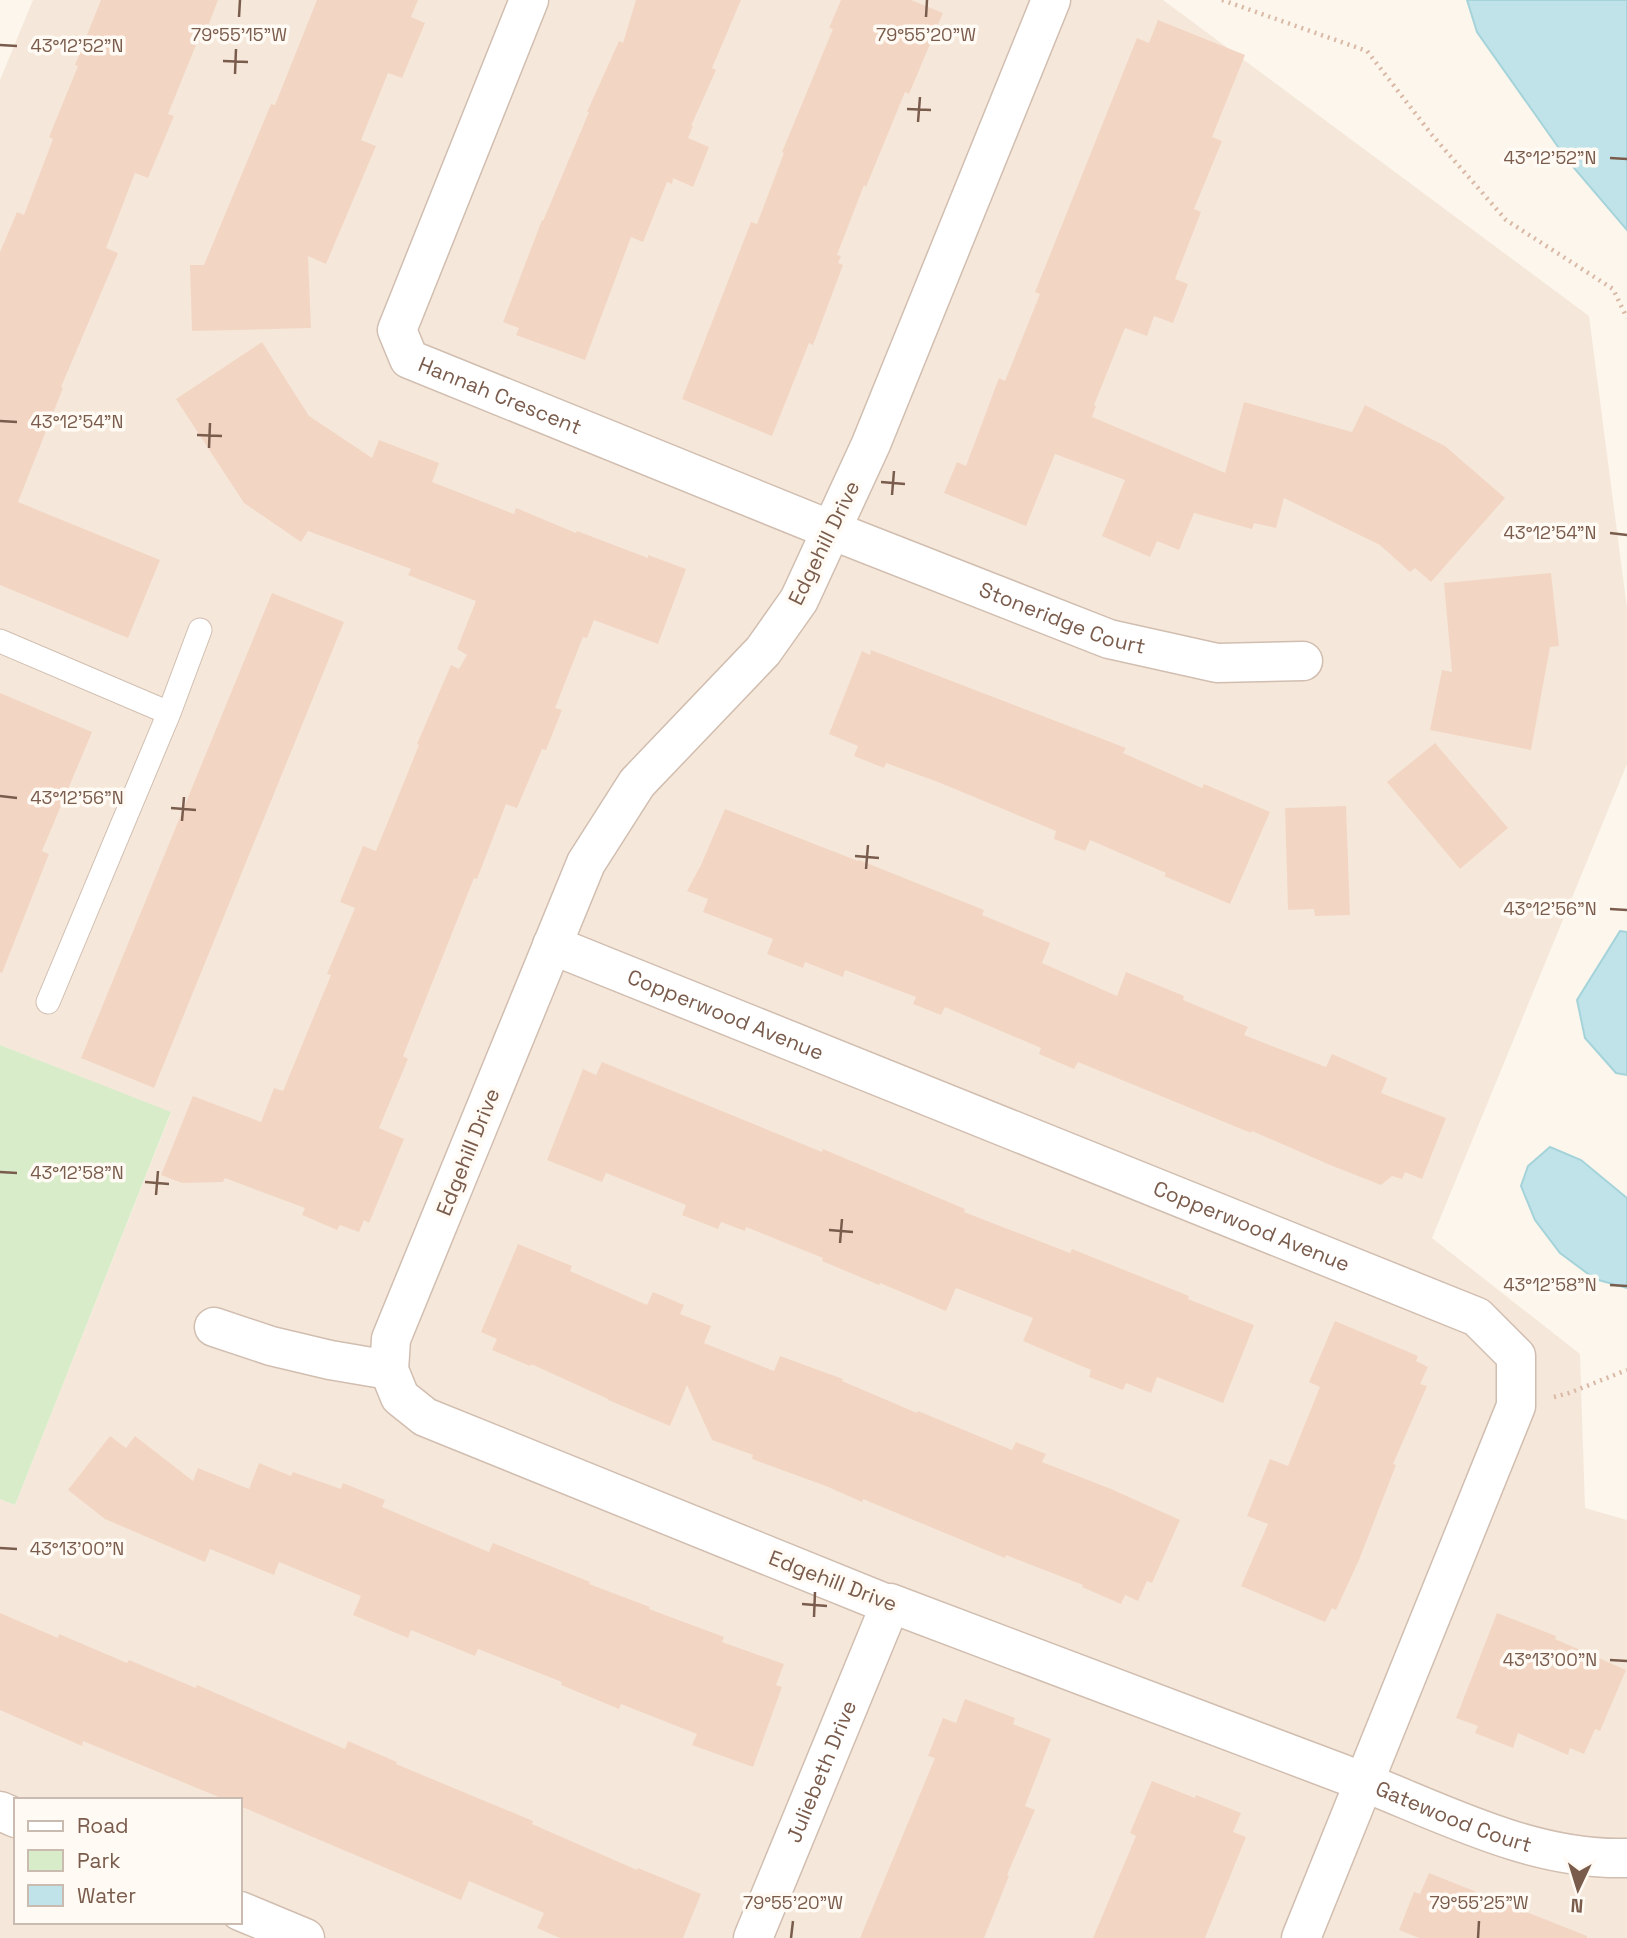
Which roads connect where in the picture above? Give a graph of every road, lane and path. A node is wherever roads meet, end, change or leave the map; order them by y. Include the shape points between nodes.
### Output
1 (529, 0) edge
2 (1051, 0) edge
3 (1222, 0) edge
4 (1627, 318) edge
5 (831, 530) junction
6 (200, 630) dead end
7 (0, 641) edge
8 (1303, 661) dead end
9 (169, 713) junction
10 (552, 945) junction
11 (48, 1002) dead end
12 (214, 1327) dead end
13 (389, 1370) junction
14 (1627, 1370) edge
15 (1516, 1406) junction
16 (890, 1605) junction
17 (1364, 1782) junction
18 (1627, 1858) edge
19 (242, 1912) edge
20 (305, 1938) edge
21 (753, 1938) edge
22 (1301, 1938) edge

1 - 5 street, Hannah Crescent via 397,330 409,359
2 - 5 street, Edgehill Drive via 872,444
3 - 4 path via 1367,51 1506,220 1613,289
5 - 8 street, Stoneridge Court via 1109,639 1217,663
5 - 10 street, Edgehill Drive via 799,600 762,651 636,783 586,863
6 - 9 lane
7 - 9 lane
9 - 11 lane
10 - 13 street, Edgehill Drive via 391,1339
10 - 15 street, Copperwood Avenue via 1477,1317 1516,1356
12 - 13 street via 283,1349
13 - 16 street, Edgehill Drive via 400,1397 425,1418
14 - 15 path via 1569,1393
15 - 17 street, Copperwood Avenue
16 - 17 street, Edgehill Drive
16 - 21 street, Juliebeth Drive
17 - 18 street, Gatewood Court via 1498,1836 1548,1850
17 - 22 street, Copperwood Avenue
19 - 20 street

